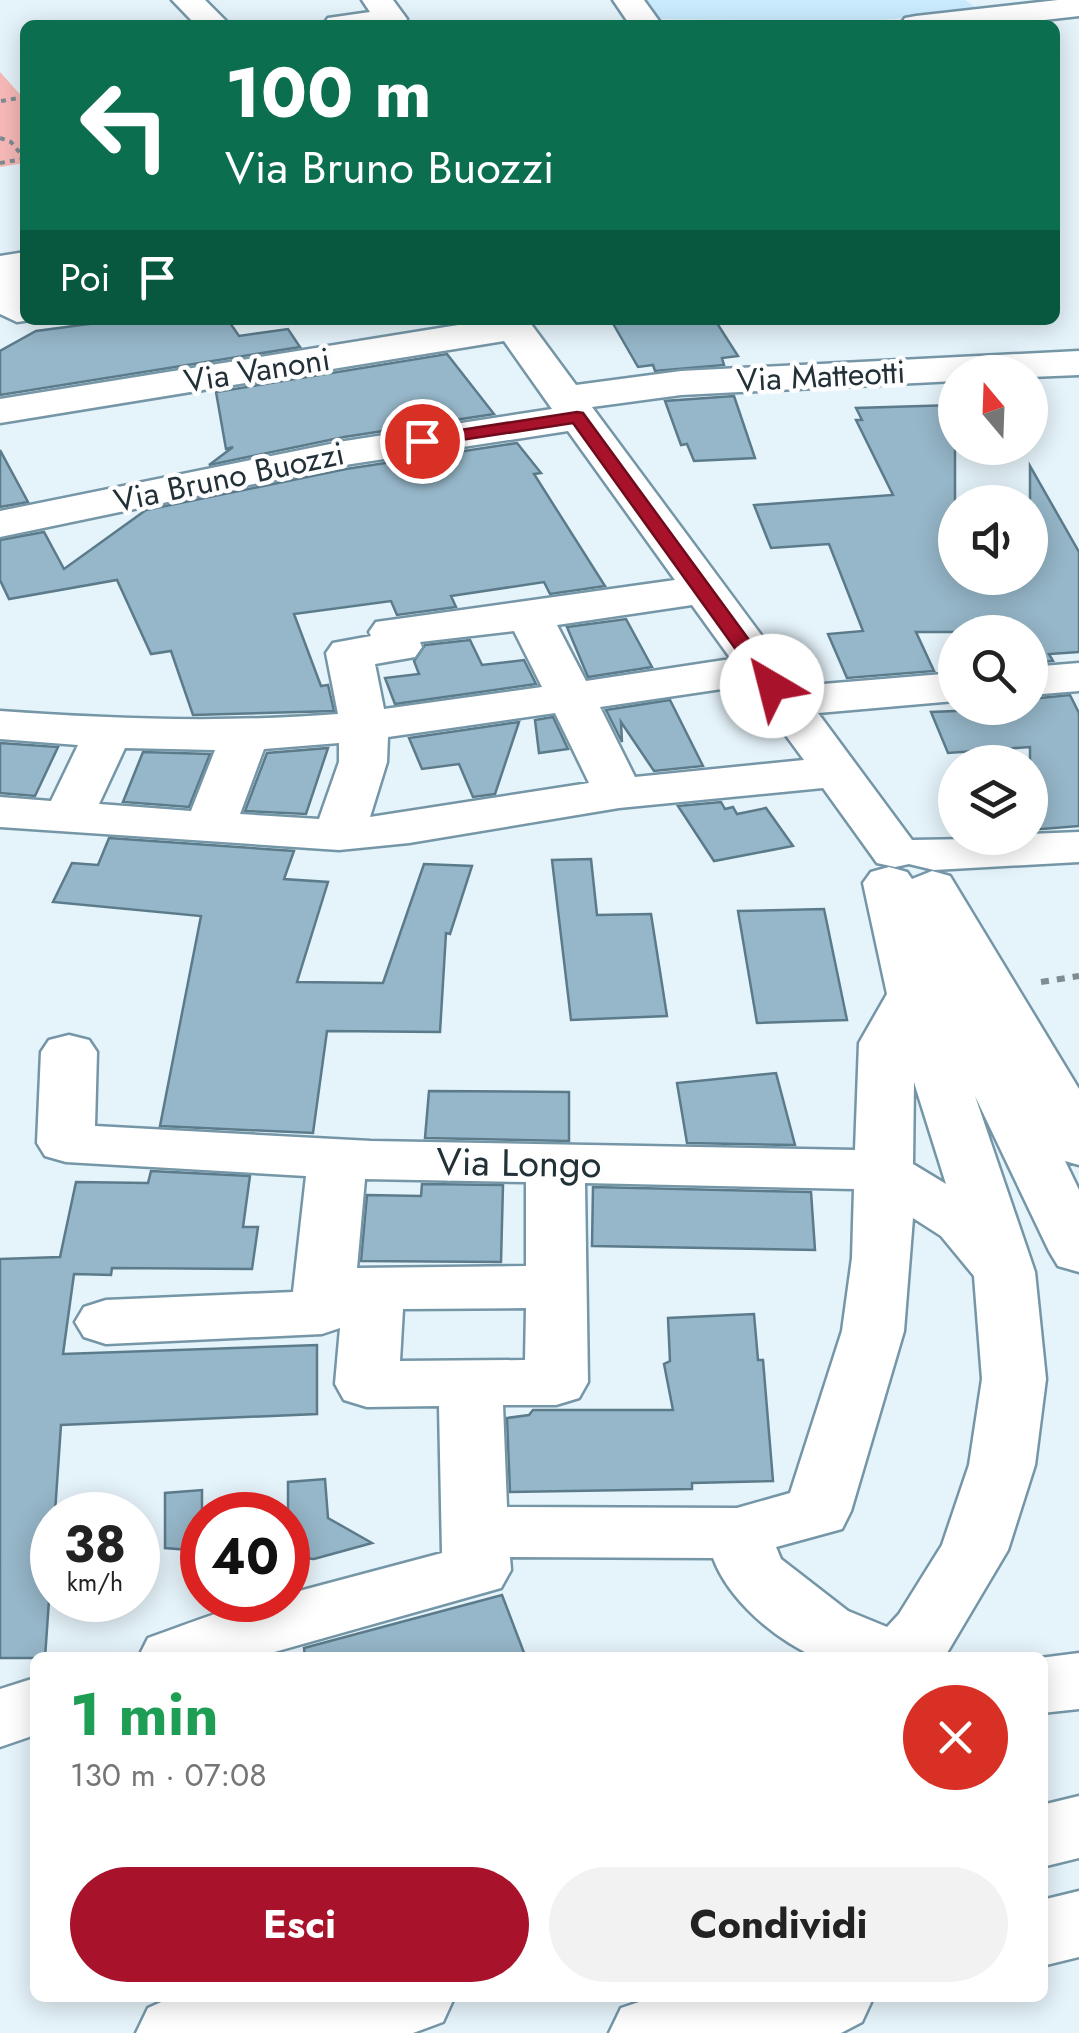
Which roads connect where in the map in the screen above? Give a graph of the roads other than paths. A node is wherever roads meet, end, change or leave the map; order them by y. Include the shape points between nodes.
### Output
1 (187, 0) edge
2 (377, 0) edge
3 (1076, 7) edge
4 (209, 20) edge
5 (383, 20) edge
6 (960, 20) edge
7 (11, 265) edge
8 (14, 312) edge
9 (505, 325) edge
10 (512, 325) edge
11 (1079, 363) edge
12 (570, 408) junction
13 (0, 411) edge
14 (0, 524) edge
15 (695, 579) junction
16 (529, 615) junction
17 (336, 620) dead end
18 (1079, 677) edge
19 (1048, 680) edge
20 (772, 686) junction
21 (938, 687) edge
22 (571, 697) junction
23 (0, 725) edge
24 (364, 726) junction
25 (108, 732) junction
26 (245, 736) junction
27 (836, 772) junction
28 (618, 793) junction
29 (0, 812) edge
30 (68, 817) junction
31 (210, 827) junction
32 (339, 835) junction
33 (1079, 846) edge
34 (909, 872) junction
35 (914, 994) junction
36 (69, 1052) dead end
37 (1041, 1082) edge
38 (1079, 1146) edge
39 (337, 1160) junction
40 (555, 1163) junction
41 (882, 1170) junction
42 (1079, 1251) edge
43 (1004, 1272) junction
44 (557, 1287) junction
45 (349, 1289) junction
46 (106, 1322) dead end
47 (470, 1383) junction
48 (475, 1532) junction
49 (737, 1533) junction
50 (904, 1650) edge
51 (190, 1652) edge
52 (1079, 1681) edge
53 (1048, 1684) edge
54 (30, 1708) edge
55 (0, 1718) edge
56 (1079, 1827) edge
57 (1048, 1835) edge
58 (1079, 1924) edge
59 (1048, 1932) edge
60 (239, 2002) edge
61 (401, 2002) edge
62 (769, 2002) edge
63 (826, 2002) edge
64 (176, 2033) edge
65 (296, 2033) edge
66 (649, 2033) edge
67 (766, 2033) edge

1 - 4 street
2 - 5 street via 392,19
3 - 6 street
7 - 8 street
9 - 13 street, Via Vanoni
10 - 12 street
11 - 12 street, Via Matteotti via 681,383
12 - 14 street, Via Bruno Buozzi
12 - 15 street
15 - 16 street
15 - 17 street
15 - 20 street
16 - 22 street
16 - 24 street via 392,632 399,647 349,653
18 - 19 street
20 - 21 street
20 - 22 street
20 - 27 street
22 - 24 street
22 - 28 street
23 - 25 street
24 - 26 street
24 - 32 street via 363,762
25 - 26 street
25 - 30 street
26 - 31 street
27 - 28 street
27 - 34 street
28 - 32 street
29 - 30 street
30 - 31 street
31 - 32 street
33 - 34 street via 934,855
34 - 35 street
34 - 37 street
35 - 41 street via 887,1043
35 - 43 street
36 - 39 street, Via Longo via 66,1142
37 - 38 street
37 - 42 street
39 - 40 street, Via Longo
39 - 45 street
40 - 41 street, Via Longo
40 - 44 street
41 - 43 street via 962,1222
41 - 49 street via 873,1332 818,1512
43 - 50 street via 1014,1380 1002,1465 974,1550
44 - 45 street
44 - 47 street via 556,1382
45 - 46 street via 322,1312
45 - 47 street via 367,1384
47 - 48 street
48 - 49 street
48 - 51 street via 478,1570
49 - 50 street via 754,1574 822,1630
52 - 53 street
54 - 55 street
56 - 57 street
58 - 59 street
60 - 64 street
61 - 65 street
62 - 66 street
63 - 67 street

